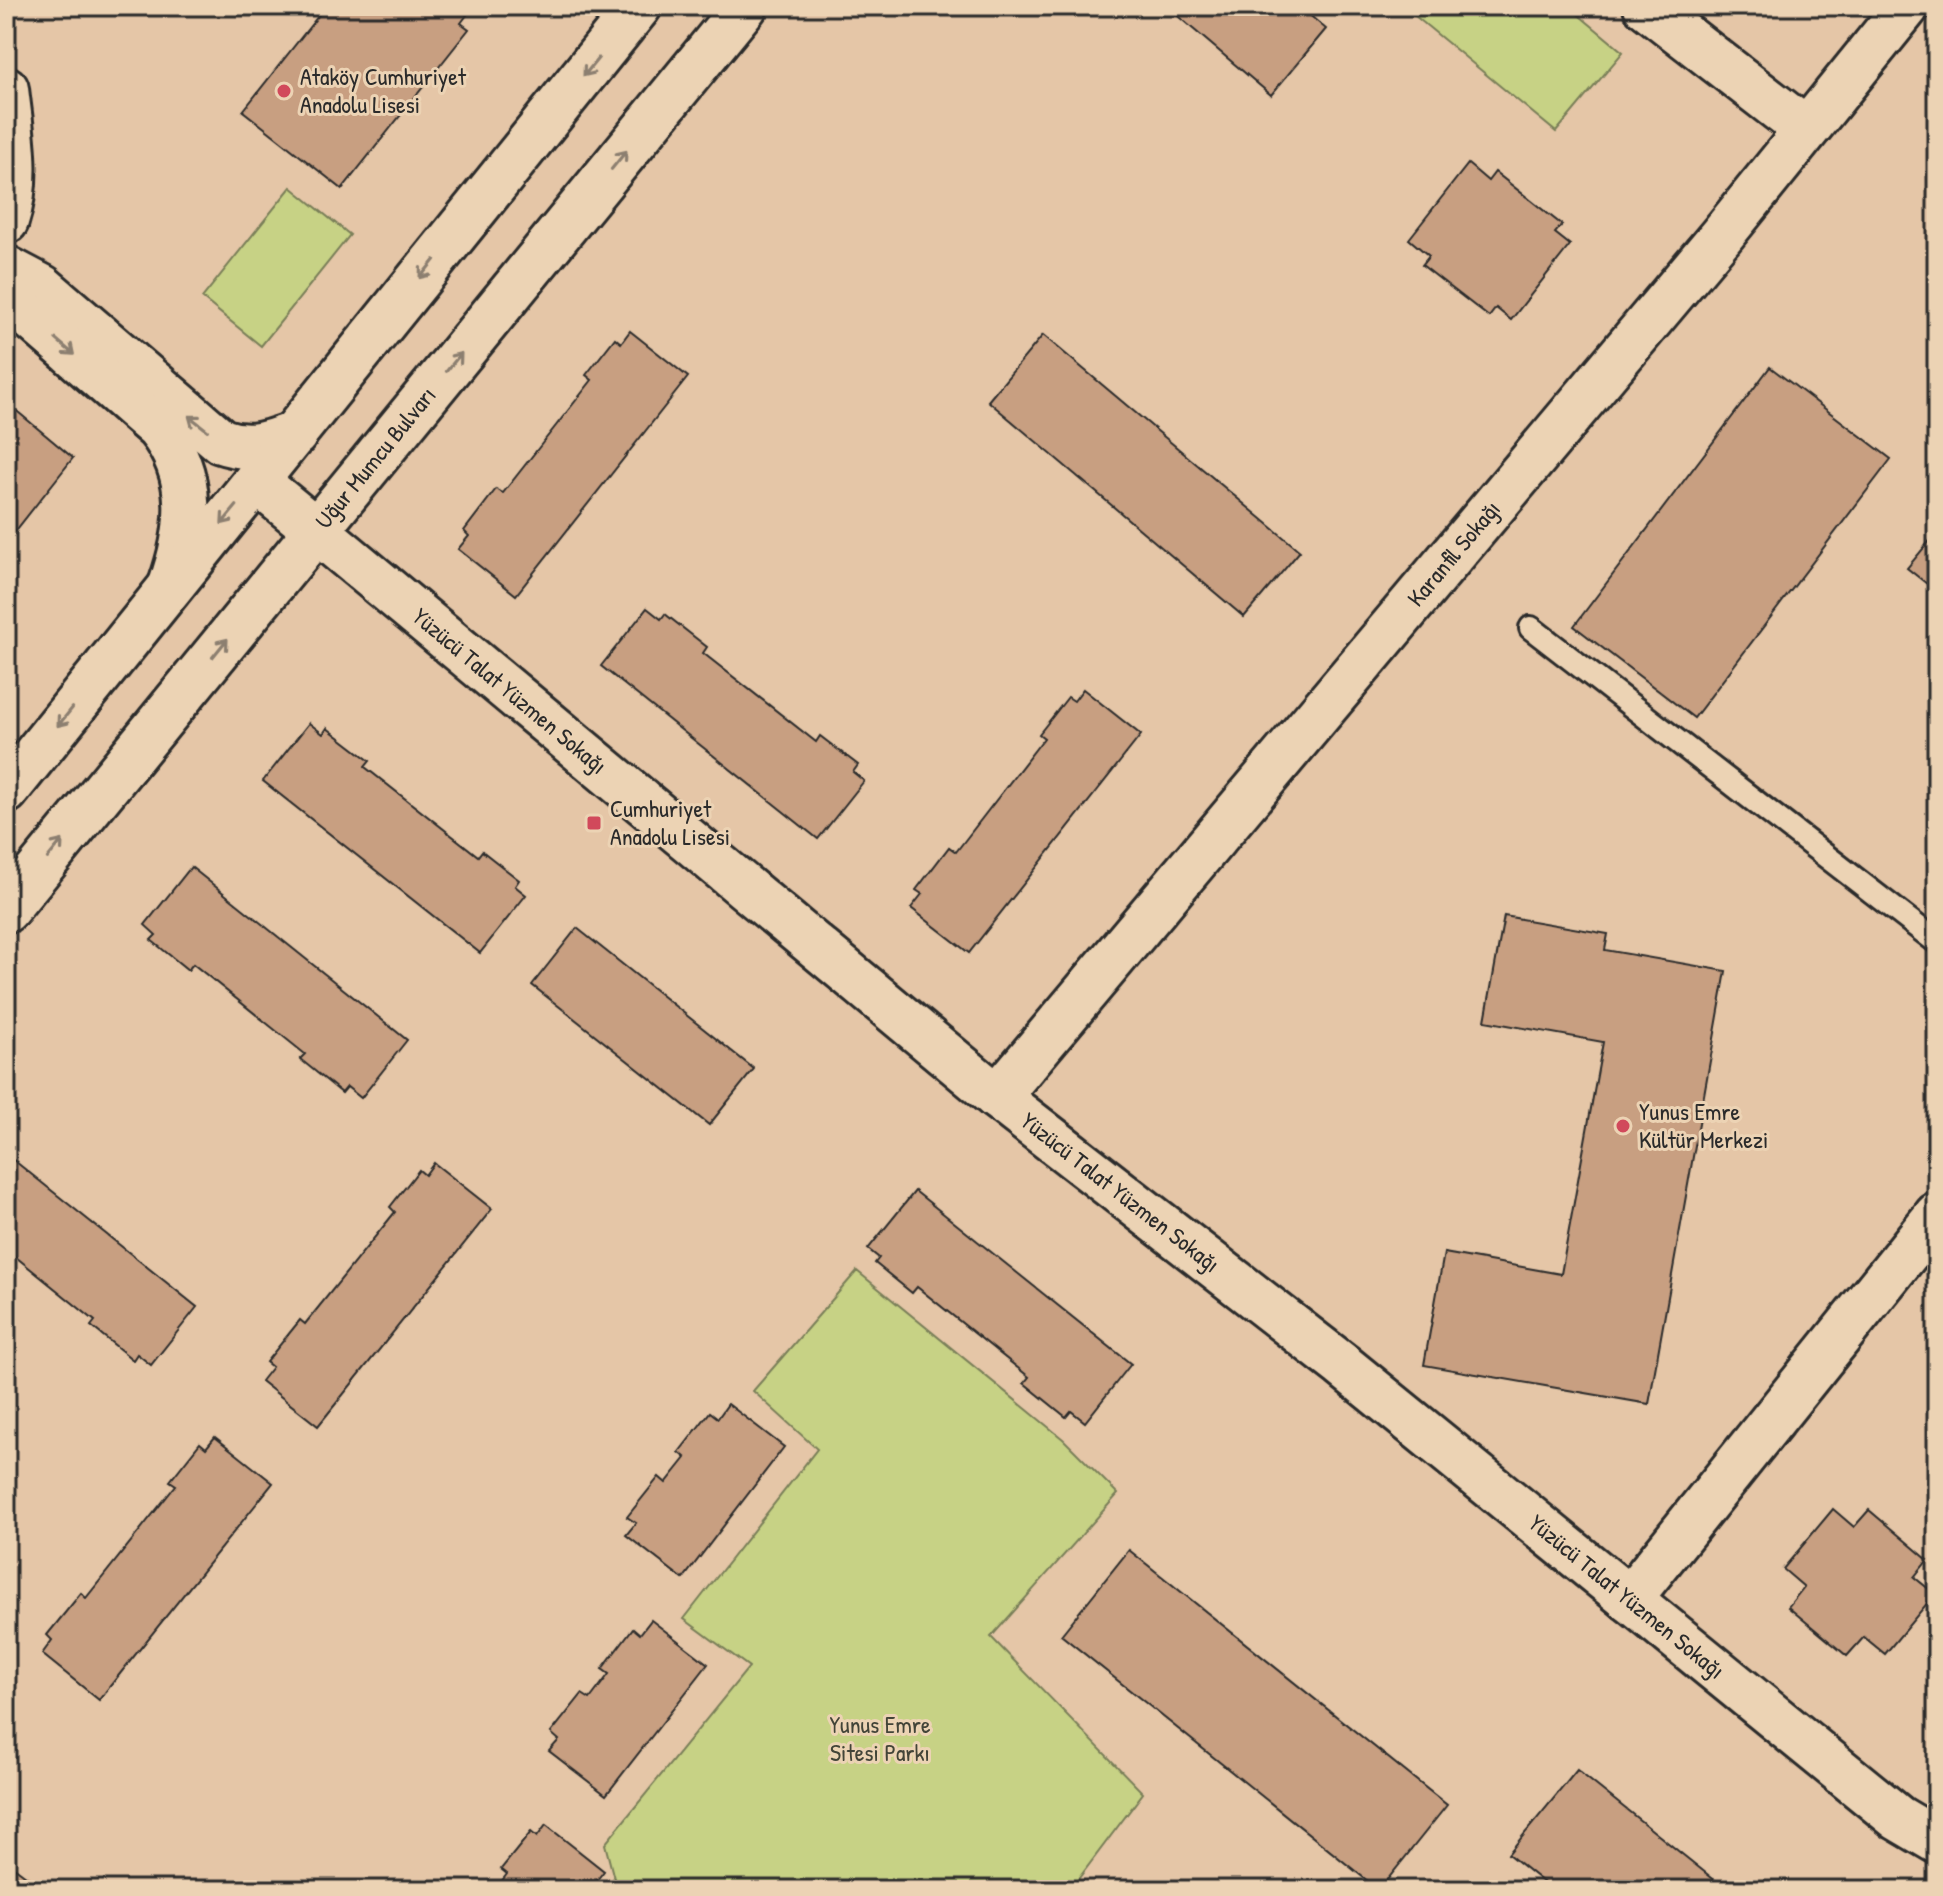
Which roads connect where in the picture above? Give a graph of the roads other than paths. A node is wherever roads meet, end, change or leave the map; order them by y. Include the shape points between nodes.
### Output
1 (639, 6) edge
2 (745, 6) edge
3 (1646, 6) edge
4 (1907, 6) edge
5 (6, 89) edge
6 (1806, 130) junction
7 (6, 221) edge
8 (6, 268) edge
9 (6, 296) edge
10 (295, 434) junction
11 (256, 481) junction
12 (316, 530) junction
13 (171, 585) junction
14 (1531, 628) dead end
15 (6, 791) edge
16 (6, 910) edge
17 (1937, 942) edge
18 (997, 1097) junction
19 (1937, 1215) edge
20 (1629, 1599) junction
21 (1937, 1841) edge

1 -> 10 street
12 -> 2 street, Uğur Mumcu Bulvarı
3 - 6 street
4 - 6 street, Karanfil Sokağı
5 - 7 street via 13,180
6 - 18 street, Karanfil Sokağı
10 -> 8 street via 251,448 221,441 42,287
9 -> 13 street via 171,443 187,513 186,536
10 - 11 street
11 - 12 street, Yüzücü Talat Yüzmen Sokağı
11 -> 13 street
16 -> 12 street, Uğur Mumcu Bulvarı
12 - 18 street, Yüzücü Talat Yüzmen Sokağı
13 -> 15 street
14 - 17 lane
18 - 20 street, Yüzücü Talat Yüzmen Sokağı via 1342,1365
19 - 20 street
20 - 21 street, Yüzücü Talat Yüzmen Sokağı via 1898,1818

